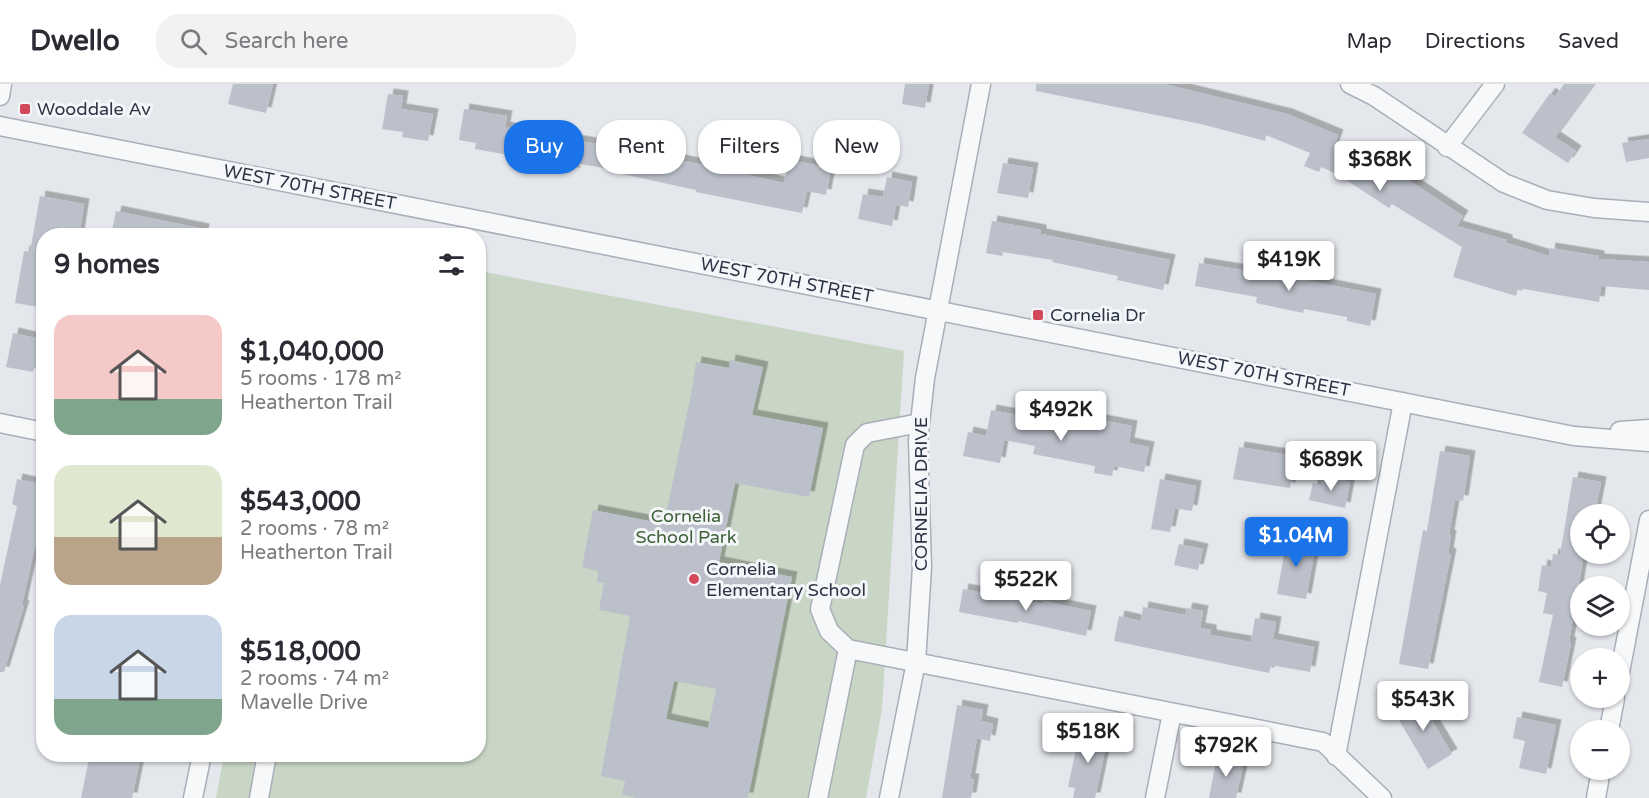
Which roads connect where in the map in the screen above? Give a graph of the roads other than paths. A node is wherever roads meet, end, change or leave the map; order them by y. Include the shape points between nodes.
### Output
1 (3, 84) edge
2 (981, 84) edge
3 (1350, 84) edge
4 (1495, 84) edge
5 (0, 96) edge
6 (0, 126) edge
7 (1447, 147) junction
8 (1649, 212) edge
9 (938, 310) junction
10 (1402, 402) junction
11 (0, 423) edge
12 (920, 423) junction
13 (1649, 429) edge
14 (36, 430) edge
15 (1574, 436) junction
16 (1649, 442) edge
17 (1649, 520) edge
18 (1625, 648) edge
19 (848, 649) junction
20 (916, 662) junction
21 (1172, 713) junction
22 (1336, 756) junction
23 (200, 762) edge
24 (266, 762) edge
25 (1600, 780) edge
26 (193, 798) edge
27 (259, 798) edge
28 (818, 798) edge
29 (889, 798) edge
30 (1155, 798) edge
31 (1382, 798) edge
32 (1596, 798) edge

1 - 5 street
2 - 9 street, CORNELIA DRIVE
3 - 7 street via 1374,96
4 - 7 street
6 - 9 street, WEST 70TH STREET
7 - 8 street via 1504,183 1547,200
9 - 10 street, WEST 70TH STREET
9 - 12 street, CORNELIA DRIVE
10 - 15 street, WEST 70TH STREET
10 - 22 street
11 - 14 street
12 - 19 street via 867,433 855,445 820,609 829,631
12 - 20 street, CORNELIA DRIVE via 922,567
13 - 15 street, WEST 70TH STREET
15 - 16 street, WEST 70TH STREET
17 - 18 street
19 - 20 street
19 - 28 street
20 - 21 street
20 - 29 street, CORNELIA DRIVE
21 - 22 street via 1323,742
21 - 30 street
22 - 31 street
23 - 26 street
24 - 27 street
25 - 32 street

